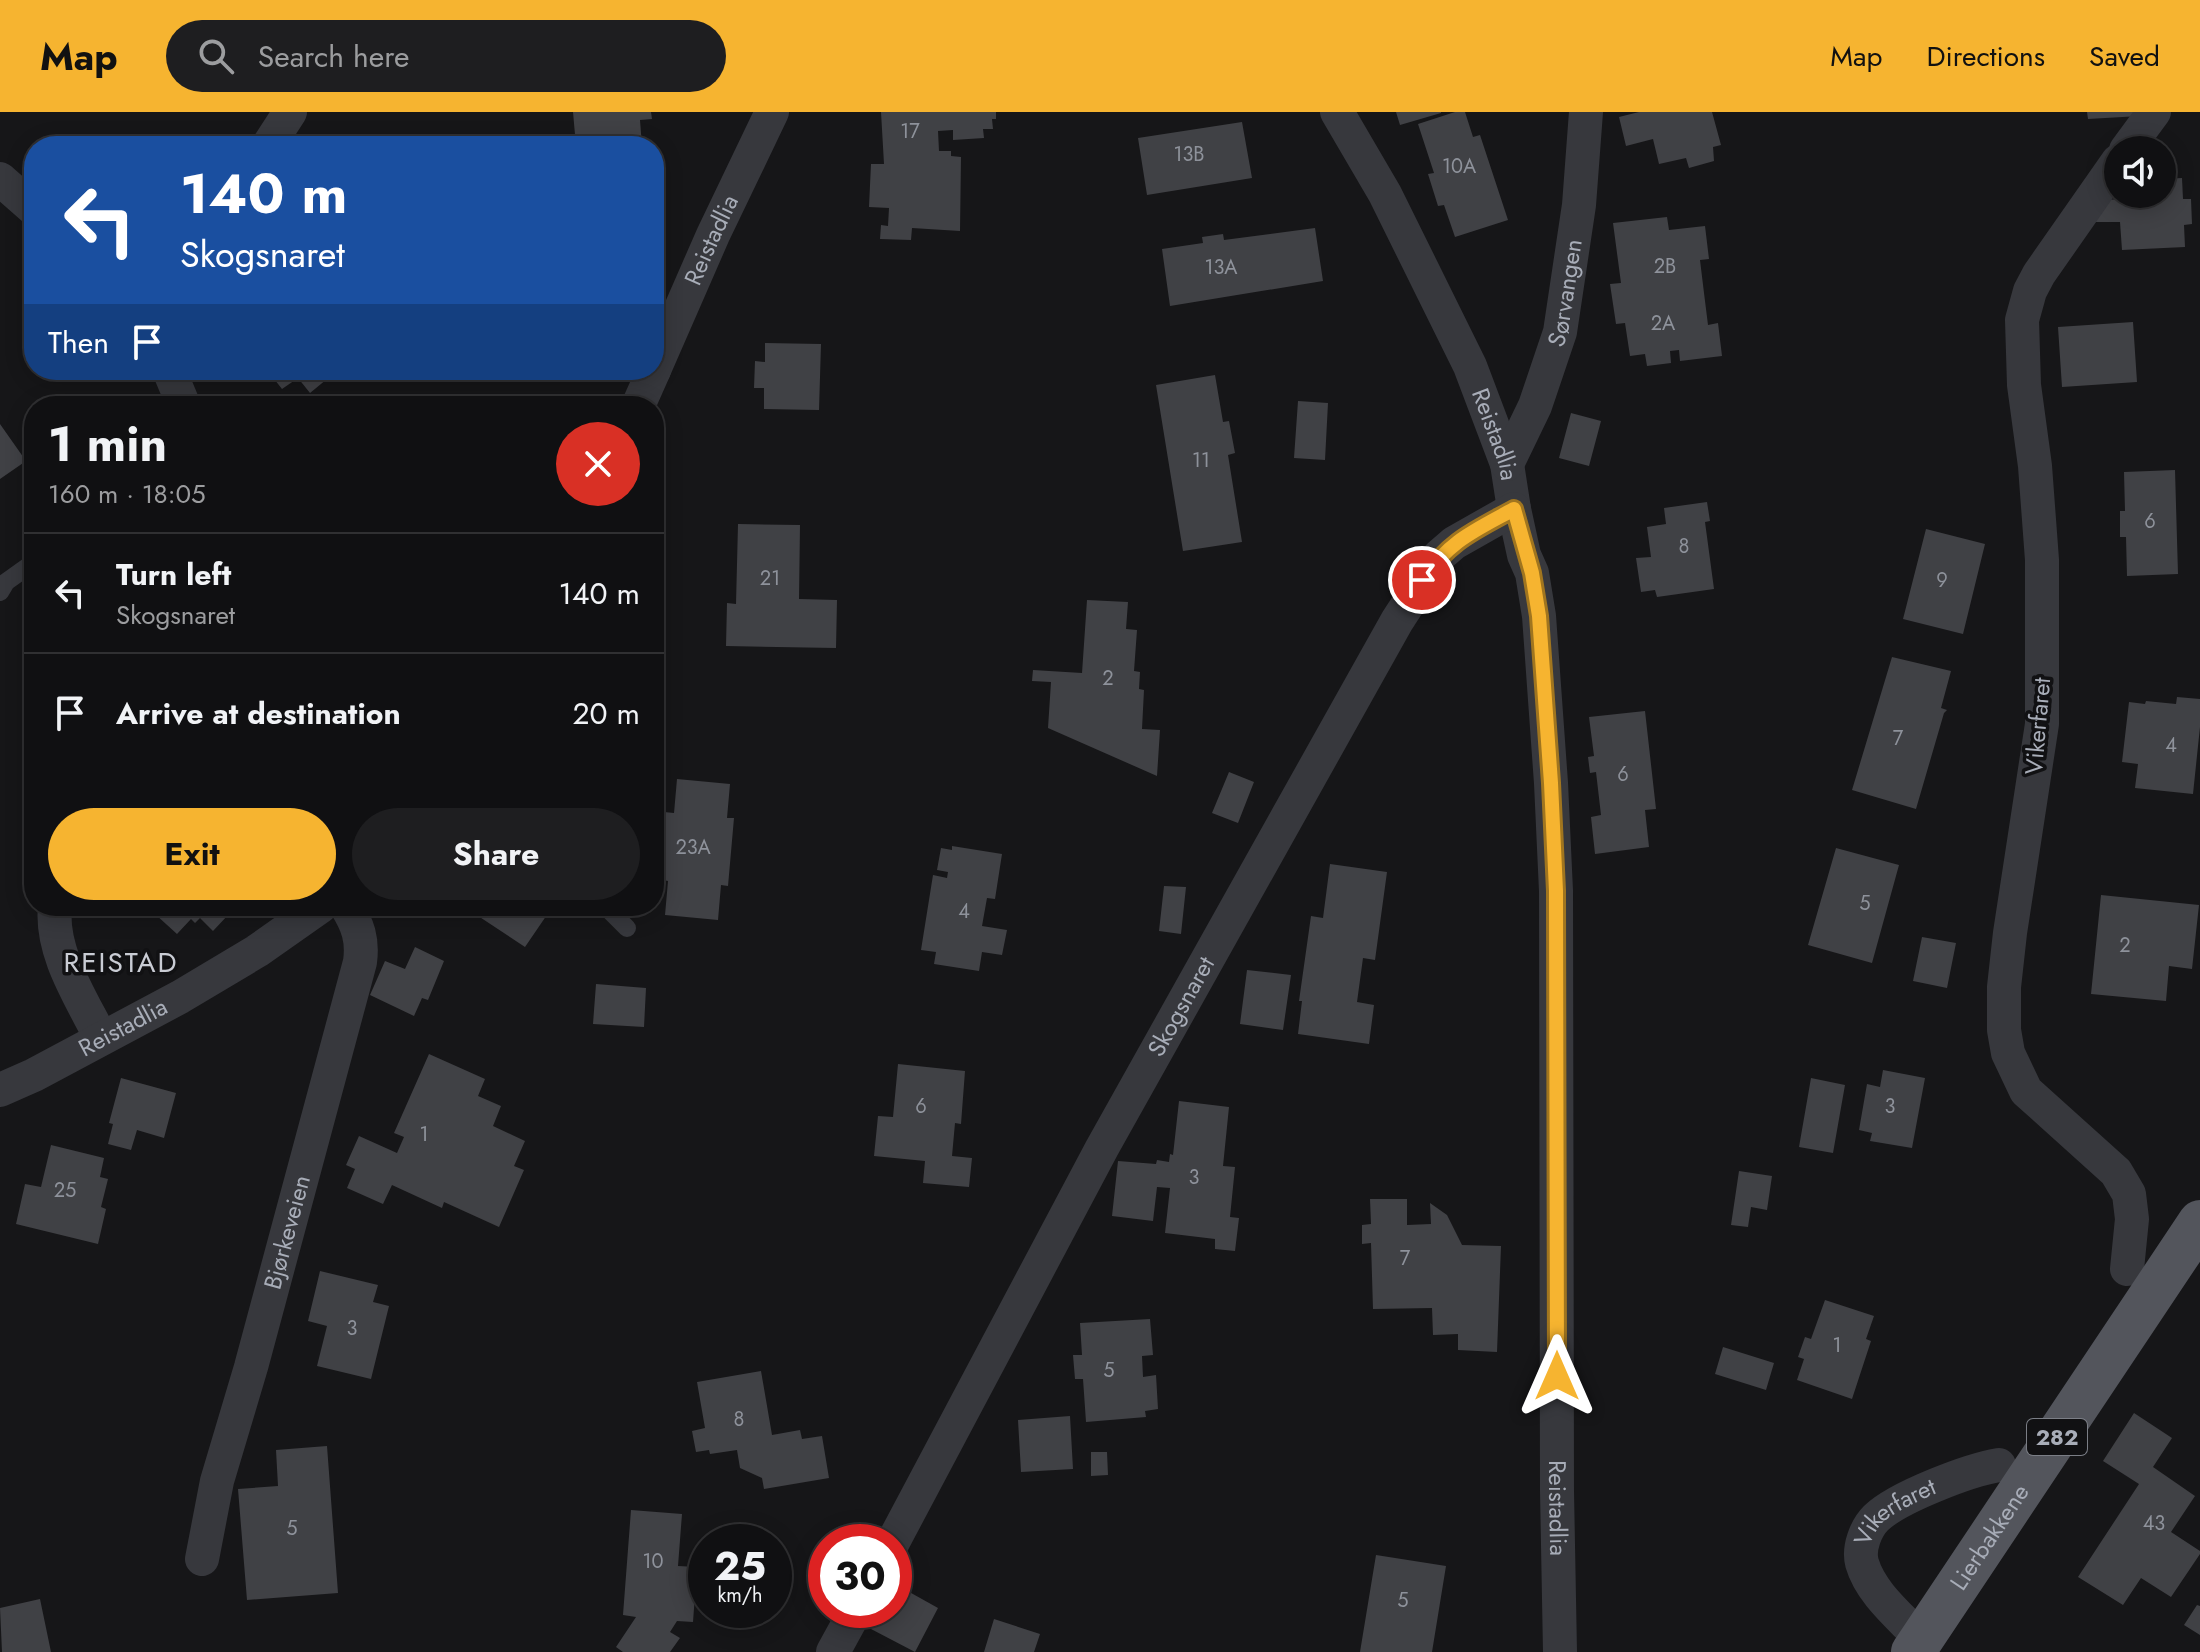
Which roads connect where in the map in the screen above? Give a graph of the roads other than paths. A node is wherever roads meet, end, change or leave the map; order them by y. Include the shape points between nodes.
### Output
1 (290, 112) edge
2 (772, 112) edge
3 (1337, 112) edge
4 (1586, 112) edge
5 (274, 136) edge
6 (0, 179) edge
7 (2104, 181) edge
8 (24, 200) edge
9 (664, 347) edge
10 (1507, 464) junction
11 (1514, 509) junction
12 (24, 569) edge
13 (0, 592) edge
14 (54, 916) edge
15 (306, 916) edge
16 (351, 916) edge
17 (615, 916) edge
18 (627, 928) dead end
19 (101, 1038) junction
20 (0, 1090) edge
21 (2200, 1222) edge
22 (2127, 1269) dead end
23 (1999, 1465) dead end
24 (903, 1524) edge
25 (202, 1559) dead end
26 (846, 1628) edge
27 (1917, 1646) edge
28 (833, 1652) edge
29 (1560, 1652) edge

1 - 5 street
2 - 9 street, Reistadlia
3 - 10 street, Reistadlia via 1442,306
4 - 10 street, Sørvangen via 1560,332 1535,406
6 - 8 street
7 - 22 street, Vikerfaret via 2039,274 2022,320 2042,560 2042,724 2010,933 2004,1030 2026,1091 2116,1172 2129,1194
10 - 11 street, Reistadlia
11 - 24 street, Skogsnaret via 1439,556 1397,621 1082,1186
11 - 29 street, Reistadlia via 1539,616 1556,891
12 - 13 lane
14 - 19 street via 58,948
15 - 19 street, Reistadlia via 220,974
16 - 25 street, Bjørkeveien via 360,934 360,962 217,1481
17 - 18 lane
19 - 20 street, Reistadlia
21 - 27 main road, Lierbakkene / 282
23 - 27 street, Vikerfaret via 1896,1504 1875,1519 1862,1541 1861,1561
26 - 28 street

